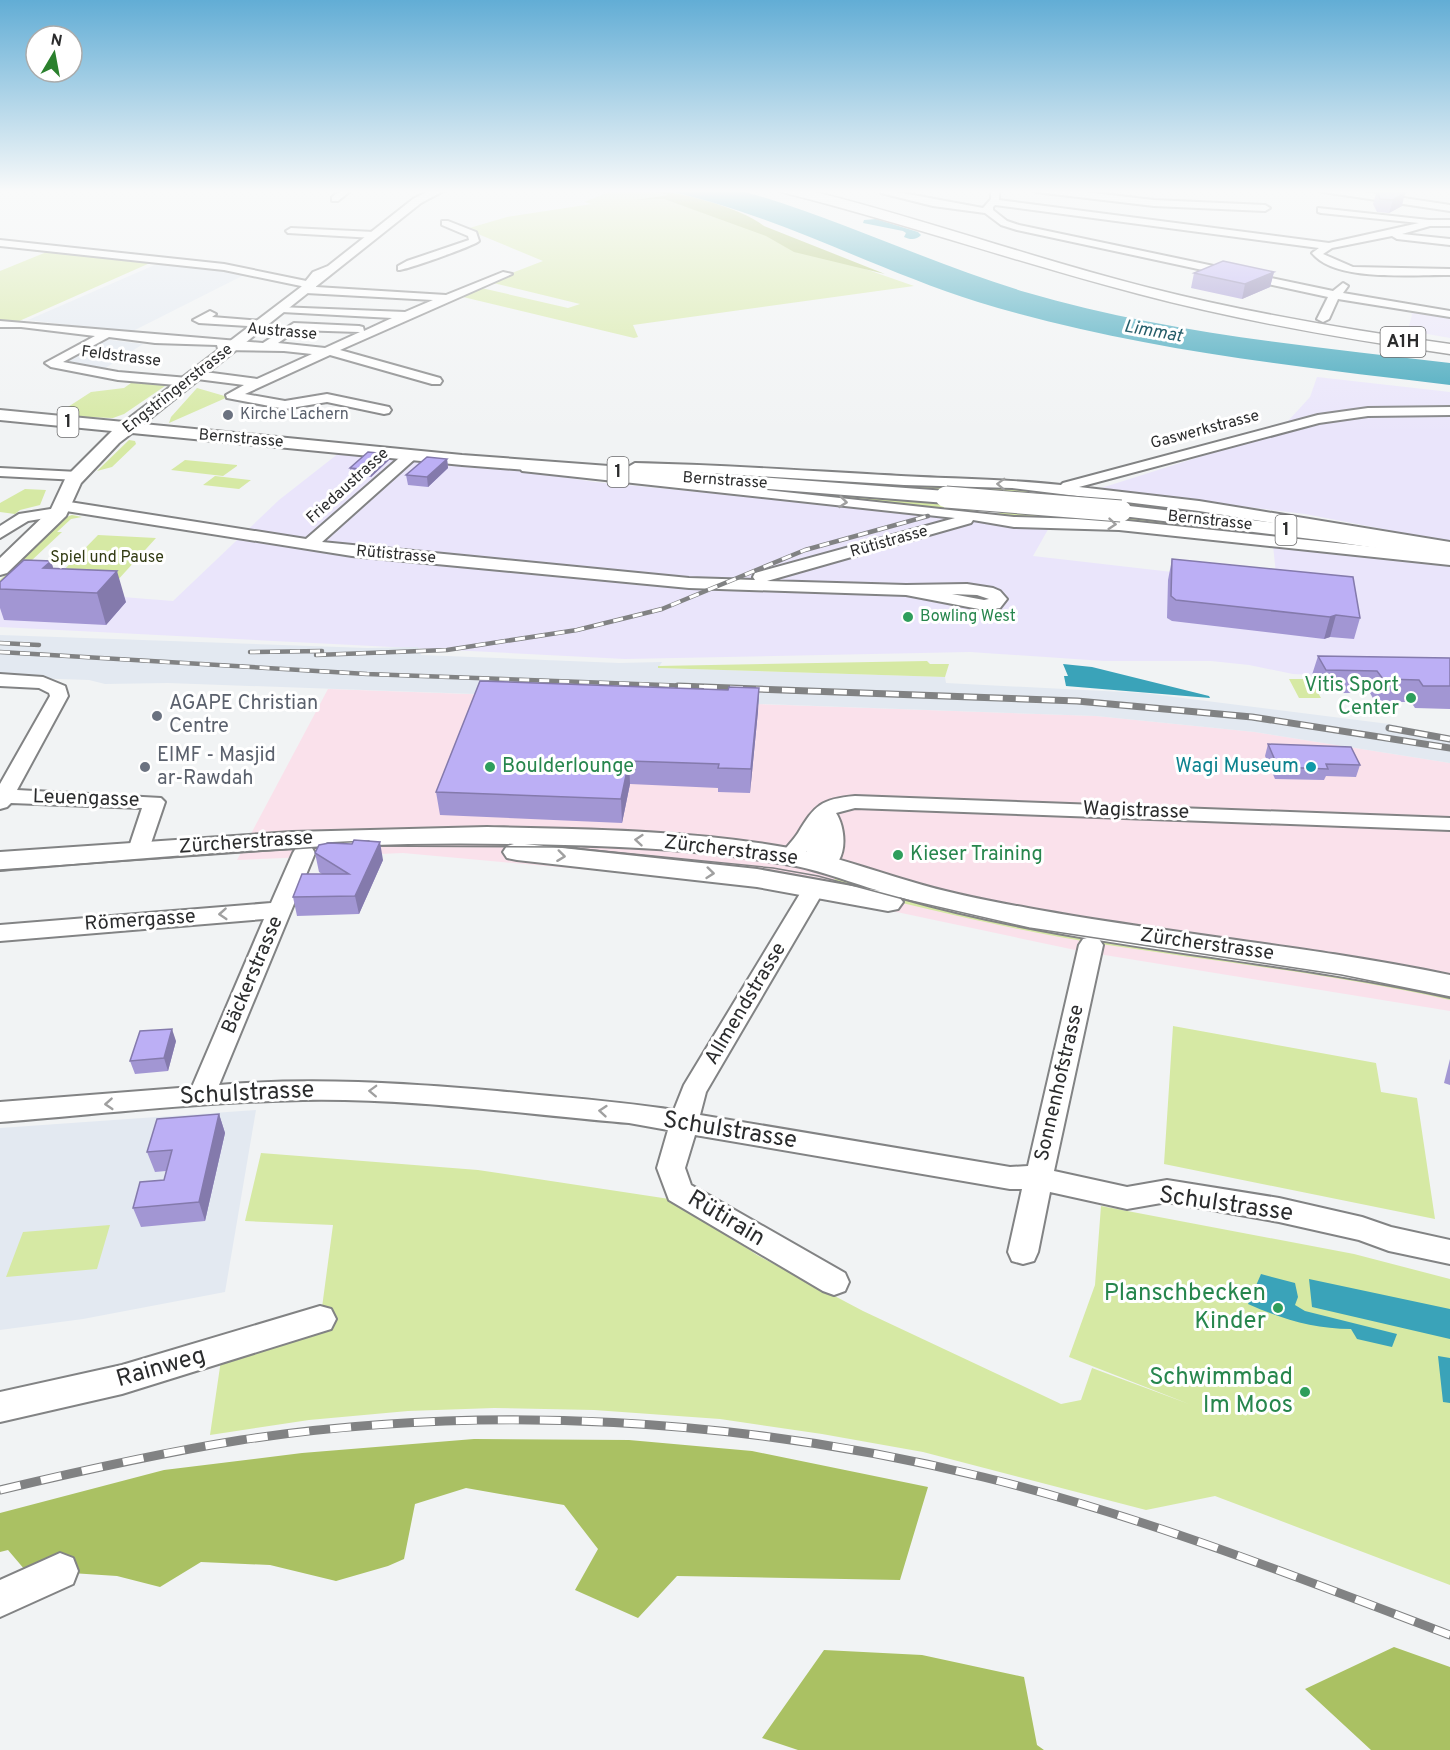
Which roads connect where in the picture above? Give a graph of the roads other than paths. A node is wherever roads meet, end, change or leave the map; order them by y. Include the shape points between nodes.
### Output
1 (1351, 270) edge
2 (242, 271) edge
3 (331, 271) edge
4 (1071, 271) edge
5 (1092, 271) edge
6 (1219, 271) edge
7 (1384, 271) edge
8 (1450, 272) edge
9 (507, 274) dead end
10 (311, 285) junction
11 (1334, 295) junction
12 (445, 298) junction
13 (282, 309) junction
14 (210, 314) dead end
15 (1450, 314) edge
16 (407, 315) junction
17 (1323, 319) dead end
18 (0, 324) edge
19 (262, 324) junction
20 (1259, 324) dead end
21 (359, 329) dead end
22 (107, 334) junction
23 (1450, 344) edge
24 (235, 345) junction
25 (267, 346) junction
26 (1450, 351) edge
27 (328, 352) junction
28 (193, 378) junction
29 (436, 381) dead end
30 (258, 383) junction
31 (384, 410) dead end
32 (1450, 411) edge
33 (0, 415) edge
34 (127, 428) junction
35 (411, 455) junction
36 (472, 460) junction
37 (522, 465) junction
38 (0, 472) edge
39 (78, 476) junction
40 (1089, 480) junction
41 (1059, 489) junction
42 (1103, 495) junction
43 (61, 509) junction
44 (976, 516) junction
45 (0, 534) edge
46 (309, 545) junction
47 (1450, 546) edge
48 (1450, 553) edge
49 (1450, 560) edge
50 (0, 569) edge
51 (731, 585) junction
52 (906, 590) dead end
53 (0, 680) edge
54 (2, 799) edge
55 (821, 813) junction
56 (1450, 824) edge
57 (140, 850) junction
58 (304, 853) junction
59 (791, 856) junction
60 (0, 861) edge
61 (819, 876) junction
62 (0, 878) edge
63 (281, 910) junction
64 (9, 932) edge
65 (1091, 945) junction
66 (1450, 986) edge
67 (1450, 1004) edge
68 (201, 1096) junction
69 (0, 1112) edge
70 (672, 1122) junction
71 (1032, 1177) junction
72 (1023, 1252) dead end
73 (1450, 1252) edge
74 (834, 1282) dead end
75 (320, 1319) dead end
76 (0, 1407) edge
77 (60, 1571) dead end
78 (0, 1599) edge

1 - 11 street via 1350,279
2 - 10 street
3 - 10 main road, Engstringerstrasse
4 - 26 highway, A1H via 1183,301
5 - 23 highway, A1H via 1317,323
6 - 11 street
7 - 8 street
9 - 12 street
10 - 12 street
10 - 13 main road, Engstringerstrasse
11 - 15 street
11 - 17 street
12 - 16 street
13 - 16 street
13 - 19 main road, Engstringerstrasse
14 - 19 street via 199,320
16 - 27 street
18 - 22 street, Austrasse
19 - 24 main road, Engstringerstrasse
20 - 26 highway
21 - 25 street via 294,326
22 - 24 street, Austrasse via 139,340
22 - 28 street, Feldstrasse via 51,363 118,376
24 - 25 street, Austrasse
24 - 28 main road, Engstringerstrasse
25 - 27 street, Austrasse
27 - 29 street, Austrasse
27 - 30 street
28 - 30 street, Feldstrasse
28 - 34 main road, Engstringerstrasse
30 - 31 street via 232,395 285,405 327,398
32 - 40 street, Gaswerkstrasse via 1377,412 1318,419
33 - 34 main road, Bernstrasse / 1
34 - 35 main road, Bernstrasse / 1
34 - 39 main road, Engstringerstrasse
35 - 36 main road, Bernstrasse / 1
35 - 46 street, Friedaustrasse
36 - 37 main road, Bernstrasse / 1
36 -> 44 street via 601,478
41 -> 37 street via 708,469 544,462
37 - 48 main road, Bernstrasse / 1, bridge via 1121,512
38 - 39 street
39 - 43 main road, Engstringerstrasse
40 - 41 street, Gaswerkstrasse
40 - 42 street via 1091,490
41 - 42 street
41 - 44 street, Gaswerkstrasse
42 - 47 street via 1303,521
43 - 45 street via 24,517
43 - 46 street, Rütistrasse
43 - 50 main road, Engstringerstrasse
44 -> 49 street via 1014,522 1119,525
44 - 51 street, Rütistrasse
46 - 51 street, Rütistrasse
51 - 52 street, Rütistrasse
53 - 54 street via 49,685 58,690 59,696
54 - 57 street, Leuengasse via 154,802
55 - 56 street, Wagistrasse via 843,803 877,801
55 - 59 street
55 - 61 street via 832,824 832,848
59 -> 57 main road, Zürcherstrasse via 563,835 330,837
57 - 60 main road, Zürcherstrasse
58 -> 61 main road, Zürcherstrasse via 511,851 749,877
58 - 62 main road, Zürcherstrasse
58 - 63 street, Bäckerstrasse
59 - 61 main road, Zürcherstrasse
61 - 65 main road, Zürcherstrasse via 860,895 978,925
61 - 66 main road, Zürcherstrasse via 1110,932 1314,960
61 - 70 street, Allmendstrasse
63 -> 64 street, Römergasse
63 - 68 street, Bäckerstrasse
65 - 67 main road, Zürcherstrasse via 1316,977
65 - 71 street, Sonnenhofstrasse via 1043,1165
68 -> 69 street, Schulstrasse
70 -> 68 street, Schulstrasse via 629,1113 389,1092 304,1090
70 - 71 street, Schulstrasse via 1010,1178
70 - 74 street, Rütirain via 671,1168 680,1192
71 - 72 street, Sonnenhofstrasse via 1037,1186
71 - 73 street, Schulstrasse via 1127,1198 1167,1191 1279,1210
75 - 76 street, Rainweg via 162,1370 45,1400
77 - 78 street

